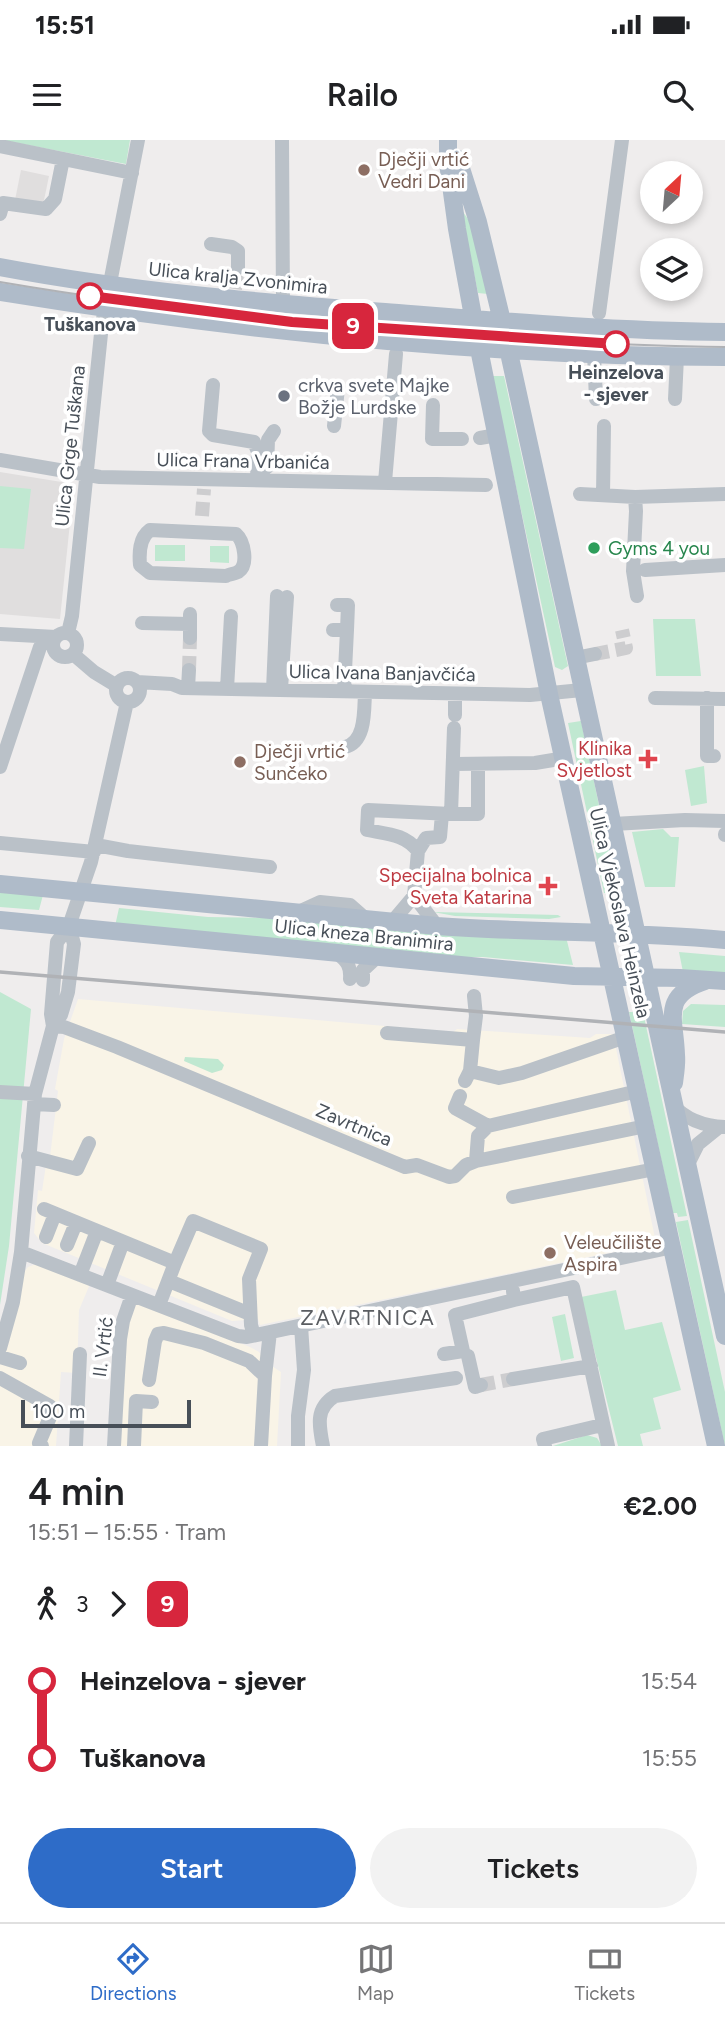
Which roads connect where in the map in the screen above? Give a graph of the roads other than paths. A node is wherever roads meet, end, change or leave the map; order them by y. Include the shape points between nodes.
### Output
1 (138, 140) edge
2 (282, 140) edge
3 (448, 140) edge
4 (622, 140) edge
5 (0, 146) edge
6 (63, 159) junction
7 (132, 173) junction
8 (0, 214) edge
9 (211, 244) dead end
10 (0, 267) edge
11 (237, 268) tunnel mouth
12 (109, 285) junction
13 (0, 292) edge
14 (284, 305) junction
15 (105, 309) junction
16 (599, 313) dead end
17 (474, 319) junction
18 (502, 321) junction
19 (725, 332) edge
20 (479, 349) junction
21 (508, 350) junction
22 (396, 354) dead end
23 (594, 354) junction
24 (677, 357) junction
25 (725, 357) edge
26 (213, 385) dead end
27 (338, 388) dead end
28 (675, 398) dead end
29 (596, 399) dead end
30 (433, 405) dead end
31 (334, 426) dead end
32 (604, 426) dead end
33 (274, 431) dead end
34 (462, 439) dead end
35 (0, 460) edge
36 (87, 475) junction
37 (262, 479) junction
38 (386, 482) junction
39 (486, 485) dead end
40 (580, 494) dead end
41 (725, 494) edge
42 (603, 495) junction
43 (635, 497) junction
44 (201, 528) joint
45 (725, 565) edge
46 (645, 570) dead end
47 (282, 596) dead end
48 (637, 596) dead end
49 (337, 606) dead end
50 (231, 615) dead end
51 (142, 623) dead end
52 (190, 626) dead end
53 (0, 636) edge
54 (55, 642) junction
55 (73, 653) junction
56 (596, 654) tunnel mouth
57 (575, 658) junction
58 (189, 670) tunnel mouth
59 (335, 674) dead end
60 (185, 688) junction
61 (227, 689) junction
62 (277, 690) junction
63 (582, 690) junction
64 (340, 691) junction
65 (365, 692) junction
66 (134, 693) junction
67 (456, 694) junction
68 (549, 694) junction
69 (655, 698) dead end
70 (707, 698) junction
71 (725, 699) edge
72 (345, 747) dead end
73 (714, 756) dead end
74 (565, 758) junction
75 (454, 764) junction
76 (478, 764) junction
77 (0, 767) edge
78 (447, 814) junction
79 (725, 821) edge
80 (612, 824) junction
81 (0, 843) edge
82 (422, 845) junction
83 (95, 848) junction
84 (270, 867) dead end
85 (0, 884) edge
86 (81, 892) junction
87 (414, 896) junction
88 (0, 920) edge
89 (392, 922) junction
90 (69, 926) junction
91 (437, 926) junction
92 (603, 931) junction
93 (636, 933) junction
94 (725, 940) edge
95 (337, 953) junction
96 (377, 957) junction
97 (613, 976) junction
98 (646, 977) junction
99 (717, 981) edge
100 (474, 996) dead end
101 (53, 1026) junction
102 (387, 1033) dead end
103 (473, 1040) junction
104 (627, 1040) junction
105 (638, 1091) junction
106 (0, 1092) edge
107 (460, 1096) dead end
108 (35, 1099) junction
109 (672, 1099) junction
110 (54, 1105) dead end
111 (488, 1126) junction
112 (646, 1126) junction
113 (722, 1127) edge
114 (89, 1143) dead end
115 (28, 1156) junction
116 (476, 1161) junction
117 (687, 1166) junction
118 (655, 1169) junction
119 (513, 1197) dead end
120 (76, 1223) junction
121 (97, 1231) junction
122 (46, 1237) dead end
123 (123, 1242) junction
124 (66, 1245) dead end
125 (673, 1247) junction
126 (21, 1252) junction
127 (176, 1264) junction
128 (80, 1275) junction
129 (169, 1281) junction
130 (511, 1283) junction
131 (107, 1285) junction
132 (132, 1294) junction
133 (514, 1300) junction
134 (159, 1305) junction
135 (250, 1314) junction
136 (301, 1326) junction
137 (270, 1332) junction
138 (254, 1335) junction
139 (725, 1336) edge
140 (0, 1348) edge
141 (80, 1354) dead end
142 (444, 1354) dead end
143 (468, 1356) dead end
144 (0, 1357) edge
145 (20, 1363) dead end
146 (591, 1366) junction
147 (265, 1376) junction
148 (0, 1378) edge
149 (456, 1378) dead end
150 (513, 1379) tunnel mouth
151 (149, 1380) dead end
152 (481, 1385) dead end
153 (152, 1402) dead end
154 (602, 1425) junction
155 (42, 1446) edge
156 (76, 1446) edge
157 (114, 1446) edge
158 (134, 1446) edge
159 (261, 1446) edge
160 (298, 1446) edge
161 (323, 1446) edge
162 (545, 1446) edge
163 (608, 1446) edge
164 (716, 1446) edge

1 - 7 street, Ulica Grge Tuškana
2 - 14 street
3 - 17 main road, Ulica Vjekoslava Heinzela via 457,229
3 - 18 main road, Ulica Vjekoslava Heinzela via 478,222
4 - 16 street
5 - 6 street
6 - 7 street
6 - 8 street via 55,199 46,209 3,203
7 - 12 street, Ulica Grge Tuškana
9 - 11 street via 238,251
10 - 12 main road, Ulica kralja Zvonimira
12 - 14 main road, Ulica kralja Zvonimira via 234,295
12 - 15 street, Ulica Grge Tuškana
13 - 15 main road
14 - 17 main road, Ulica kralja Zvonimira
15 - 20 main road
15 - 36 street, Ulica Grge Tuškana
17 - 18 main road, Ulica kralja Zvonimira
17 - 20 main road, Ulica Vjekoslava Heinzela
18 - 19 main road, Ulica kralja Zvonimira
18 - 21 main road, Ulica Vjekoslava Heinzela
20 - 21 main road
20 - 68 main road, Ulica Vjekoslava Heinzela via 488,436
21 - 23 main road
21 - 57 main road, Ulica Vjekoslava Heinzela
22 - 38 street
23 - 24 main road
23 - 29 street
24 - 25 main road
24 - 28 street
26 - 37 street via 209,430 213,435 254,442
27 - 31 street
30 - 34 street via 432,439
32 - 42 street
33 - 37 street via 268,440
35 - 36 street, Ulica Frana Vrbanića
36 - 37 street, Ulica Frana Vrbanića via 204,484
36 - 54 street, Ulica Grge Tuškana via 72,616
37 - 38 street, Ulica Frana Vrbanića
38 - 39 street, Ulica Frana Vrbanića
40 - 42 street
41 - 43 street
42 - 43 street
43 - 48 street via 632,570
44 - 44 street via 149,530 141,543 140,565 150,573 176,575 226,576 241,569 240,536
45 - 46 street
47 - 62 street
49 - 64 street via 348,605 340,630
50 - 61 street
51 - 52 street
53 - 54 street
54 - 55 street via 64,657
54 - 55 street via 73,636 77,643
54 - 77 street
55 - 66 street via 117,686 117,696
56 - 57 street
57 - 63 main road, Ulica Vjekoslava Heinzela
58 - 60 street
59 - 64 street
60 - 61 street, Ulica Ivana Banjavčića
60 - 66 street, Ulica Ivana Banjavčića
61 - 62 street, Ulica Ivana Banjavčića
62 - 64 street, Ulica Ivana Banjavčića
63 - 68 street, Ulica Ivana Banjavčića
63 - 80 main road, Ulica Vjekoslava Heinzela
64 - 65 street, Ulica Ivana Banjavčića
65 - 67 street, Ulica Ivana Banjavčića
65 - 72 street via 359,738
66 - 83 street
67 - 68 street, Ulica Ivana Banjavčića
67 - 75 street
68 - 74 main road, Ulica Vjekoslava Heinzela
69 - 70 street
70 - 71 street
70 - 73 street via 707,756
74 - 76 street
74 - 92 main road, Ulica Vjekoslava Heinzela
75 - 76 street
75 - 78 street
76 - 78 street via 478,814
78 - 82 street via 440,837
78 - 82 street via 368,810 367,830
79 - 80 street, Ulica Vjekoslava Heinzela
80 - 93 main road, Ulica Vjekoslava Heinzela
81 - 83 street
82 - 87 street
83 - 84 street
83 - 86 street
85 - 86 main road, Ulica kneza Branimira
86 - 89 main road, Ulica kneza Branimira
86 - 90 street
87 - 89 street
87 - 91 street
88 - 90 main road, Ulica kneza Branimira
89 - 91 main road, Ulica kneza Branimira
90 - 95 main road, Ulica kneza Branimira
90 - 101 street via 57,942
91 - 92 main road, Ulica kneza Branimira
92 - 93 main road, Ulica kneza Branimira
92 - 97 main road, Ulica Vjekoslava Heinzela
93 - 94 main road, Ulica kneza Branimira
93 - 98 main road, Ulica Vjekoslava Heinzela
95 - 96 main road, Ulica kneza Branimira
95 - 96 street via 356,980
96 - 97 main road, Ulica kneza Branimira
97 - 98 main road, Ulica kneza Branimira
97 - 104 main road, Ulica Vjekoslava Heinzela
98 - 99 main road, Ulica kneza Branimira
98 - 109 main road, Ulica Vjekoslava Heinzela
99 - 109 main road via 689,988 672,1010 677,1055
100 - 103 street
101 - 108 street
101 - 116 street, Zavrtnica via 117,1047 405,1167 417,1165 449,1177
102 - 103 street
103 - 104 street via 467,1076 499,1078
104 - 105 main road, Ulica Vjekoslava Heinzela
105 - 111 street
105 - 112 main road, Ulica Vjekoslava Heinzela
106 - 108 street
107 - 111 street via 455,1108
108 - 110 street
108 - 115 street
109 - 113 street via 691,1120
109 - 117 main road, Ulica Vjekoslava Heinzela
111 - 116 street via 478,1136
112 - 116 street, Zavrtnica
112 - 118 main road, Ulica Vjekoslava Heinzela
113 - 117 street via 698,1144
114 - 115 street via 77,1169
115 - 126 street
117 - 139 main road, Ulica Vjekoslava Heinzela
118 - 119 street
118 - 125 main road, Ulica Vjekoslava Heinzela
120 - 121 street
120 - 122 street via 49,1212
120 - 124 street
121 - 123 street
121 - 128 street
123 - 127 street
123 - 131 street
125 - 130 street
125 - 164 main road, Ulica Vjekoslava Heinzela
126 - 128 street
126 - 140 street
127 - 129 street
127 - 135 street via 193,1221 261,1249 248,1279
128 - 131 street
129 - 134 street
129 - 135 street
130 - 133 street
130 - 136 street
131 - 132 street
132 - 134 street
132 - 157 street, II. Vrtić via 120,1339
133 - 142 street via 455,1315 463,1352
133 - 146 street via 573,1287
134 - 138 street via 238,1336
135 - 138 street
136 - 137 street
136 - 160 street via 304,1370
137 - 138 street
137 - 147 street
141 - 156 street
143 - 152 street via 475,1387
144 - 145 street
146 - 150 street
146 - 154 street
147 - 151 street via 250,1361 164,1333 155,1341
147 - 159 street
148 - 155 street via 50,1406 39,1443
149 - 161 street via 335,1396 319,1418
153 - 158 street via 136,1401
154 - 162 street via 543,1439
154 - 163 street

